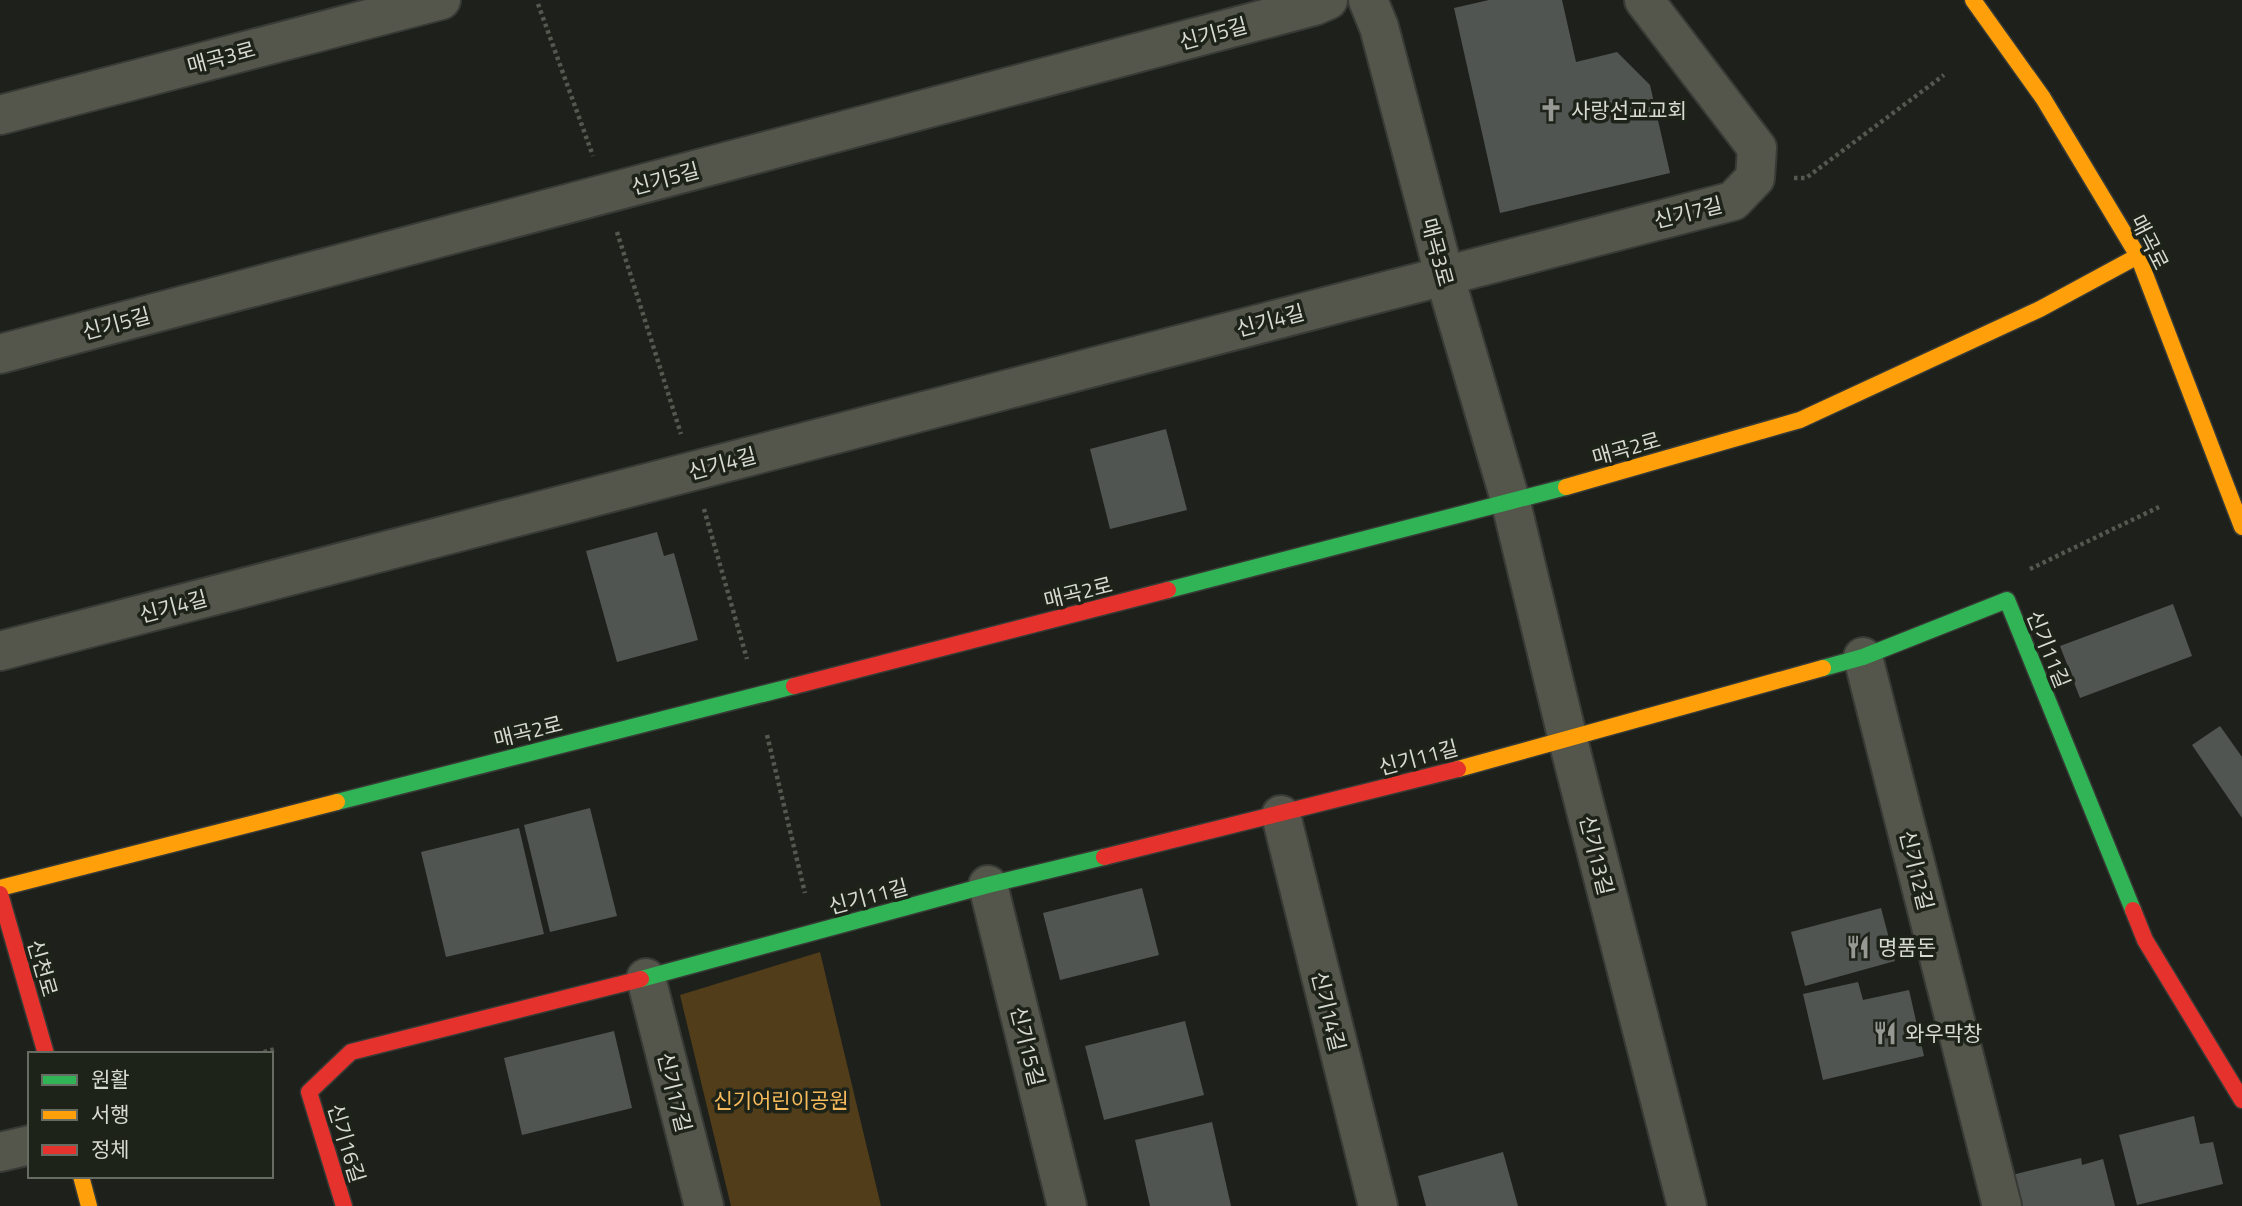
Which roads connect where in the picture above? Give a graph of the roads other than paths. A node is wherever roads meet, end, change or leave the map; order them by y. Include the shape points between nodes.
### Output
1 (441, 0) edge
2 (1328, 0) edge
3 (1368, 0) edge
4 (1644, 0) edge
5 (1973, 0) edge
6 (0, 115) edge
7 (2138, 256) junction
8 (1444, 274) junction
9 (0, 354) edge
10 (1511, 503) junction
11 (2242, 527) edge
12 (0, 652) edge
13 (1863, 657) junction
14 (1568, 740) junction
15 (1281, 815) junction
16 (988, 886) junction
17 (0, 888) edge
18 (0, 894) edge
19 (646, 978) junction
20 (45, 1052) edge
21 (309, 1091) joint
22 (2242, 1100) edge
23 (28, 1145) edge
24 (0, 1152) edge
25 (81, 1178) edge
26 (89, 1206) edge
27 (344, 1206) edge
28 (704, 1206) edge
29 (1068, 1206) edge
30 (1378, 1206) edge
31 (1687, 1206) edge
32 (2001, 1206) edge

1 - 6 street, 매곡3로
2 - 9 street, 신기5길
3 - 8 street, 매곡3로
4 - 8 street, 신기7길 via 1757,148 1755,178 1733,201
5 - 7 street, 매곡로 via 2043,98
7 - 10 street, 매곡2로 via 2040,309 1800,420
7 - 11 street, 매곡로
8 - 10 street, 매곡3로
8 - 12 street, 신기4길
10 - 14 street, 신기13길
10 - 17 street, 매곡2로
13 - 14 street, 신기11길
13 - 22 street, 신기11길 via 2007,600 2145,940
13 - 32 street, 신기12길
14 - 15 street, 신기11길
14 - 31 street, 신기13길
15 - 16 street, 신기11길
15 - 30 street, 신기14길
16 - 19 street, 신기11길
16 - 29 street, 신기15길
18 - 20 street, 신천로
19 - 21 street, 신기11길 via 351,1052
19 - 28 street, 신기17길
21 - 27 street, 신기16길
23 - 24 street
25 - 26 street

